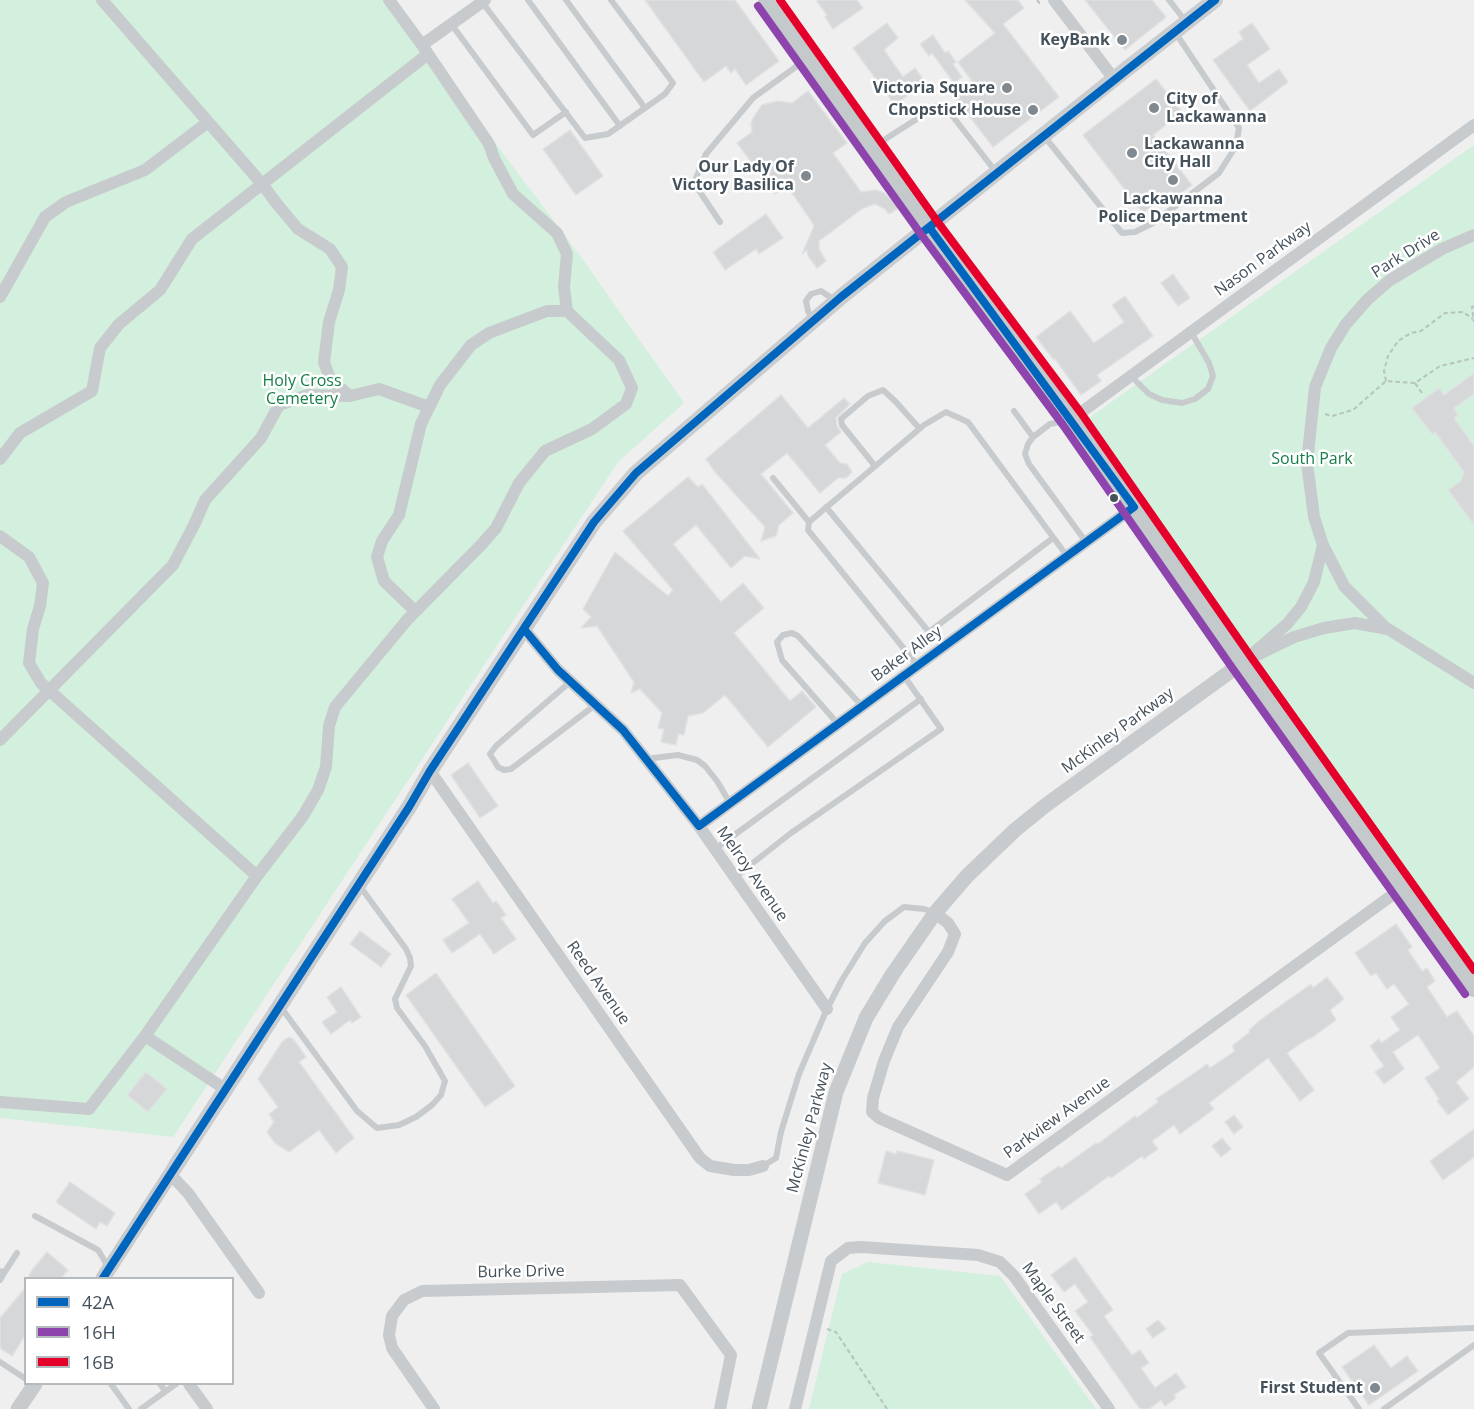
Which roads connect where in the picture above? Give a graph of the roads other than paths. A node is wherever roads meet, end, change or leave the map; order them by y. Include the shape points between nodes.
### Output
1 (102, 0) edge
2 (389, 0) edge
3 (528, 0) edge
4 (566, 0) edge
5 (611, 0) edge
6 (767, 0) edge
7 (1054, 0) edge
8 (1169, 0) edge
9 (1215, 0) edge
10 (484, 1) edge
11 (452, 25) junction
12 (1180, 27) junction
13 (425, 48) junction
14 (808, 58) junction
15 (1114, 79) junction
16 (645, 108) junction
17 (566, 112) junction
18 (208, 122) junction
19 (1474, 125) edge
20 (620, 126) junction
21 (1043, 135) junction
22 (873, 147) junction
23 (996, 173) junction
24 (263, 185) junction
25 (720, 222) dead end
26 (929, 226) junction
27 (1474, 236) edge
28 (0, 297) edge
29 (567, 311) junction
30 (1191, 332) junction
31 (1131, 376) junction
32 (350, 396) junction
33 (429, 407) junction
34 (1014, 411) dead end
35 (1072, 419) junction
36 (919, 429) junction
37 (1033, 436) junction
38 (0, 459) edge
39 (875, 466) junction
40 (773, 478) dead end
41 (826, 507) junction
42 (1134, 507) junction
43 (809, 522) junction
44 (0, 536) edge
45 (1053, 538) junction
46 (1086, 543) junction
47 (1323, 545) junction
48 (1067, 557) junction
49 (415, 611) junction
50 (524, 629) junction
51 (1388, 629) junction
52 (1242, 663) junction
53 (918, 666) junction
54 (904, 676) junction
55 (570, 682) junction
56 (1474, 683) edge
57 (49, 690) junction
58 (921, 699) junction
59 (595, 705) junction
60 (862, 707) junction
61 (839, 724) junction
62 (0, 740) edge
63 (646, 759) junction
64 (430, 771) junction
65 (730, 803) junction
66 (699, 826) junction
67 (715, 849) junction
68 (257, 876) junction
69 (735, 878) junction
70 (358, 885) junction
71 (1402, 888) junction
72 (936, 913) junction
73 (1474, 988) edge
74 (280, 1005) junction
75 (827, 1009) junction
76 (146, 1036) junction
77 (225, 1089) junction
78 (0, 1102) edge
79 (763, 1166) joint
80 (173, 1171) junction
81 (35, 1216) dead end
82 (17, 1253) dead end
83 (1, 1274) edge
84 (110, 1275) edge
85 (259, 1293) dead end
86 (1474, 1328) edge
87 (1474, 1345) edge
88 (0, 1362) edge
89 (24, 1378) edge
90 (31, 1385) edge
91 (112, 1385) edge
92 (161, 1385) edge
93 (173, 1385) edge
94 (190, 1385) edge
95 (165, 1391) junction
96 (18, 1409) edge
97 (129, 1409) edge
98 (141, 1409) edge
99 (207, 1409) edge
100 (434, 1409) edge
101 (720, 1409) edge
102 (759, 1409) edge
103 (795, 1409) edge
104 (1109, 1409) edge
105 (1359, 1409) edge
106 (1384, 1409) edge

1 - 18 street
2 - 13 street
3 - 20 lane
4 - 16 lane
5 - 16 lane via 673,83
6 - 14 main road
7 - 15 street
8 - 12 lane
9 - 12 main road
10 - 11 street
10 - 17 lane
11 - 13 street
11 - 17 lane via 533,135
12 - 15 main road
12 - 21 lane via 1239,128 1236,146 1219,173 1153,224 1122,233
13 - 24 street
13 - 29 street via 489,144 513,194 557,233 567,254
14 - 22 main road
14 - 25 lane via 753,98 706,154 694,183
15 - 21 main road
16 - 20 lane
17 - 20 lane via 585,138 608,134
18 - 24 street
18 - 28 street via 145,170 66,202 45,217
19 - 30 street, Nason Parkway
21 - 23 main road
22 - 23 lane via 942,106
22 - 26 main road
23 - 26 main road
24 - 32 street via 298,229 330,249 342,267 324,362 330,379
24 - 38 street via 192,238 160,290 119,324 100,348 92,391 20,433
26 - 35 main road
26 - 50 main road via 636,473 594,522
27 - 47 street, Park Drive via 1442,249 1390,280 1346,324 1331,348 1315,387 1307,463 1314,517
29 - 33 street via 547,310 489,333 471,345 440,385
29 - 49 street via 620,360 632,388 626,404 592,429 544,451 519,483 496,528
30 - 31 street, Nason Parkway
30 - 31 lane via 1213,376 1208,388 1196,399 1182,403 1162,400 1149,394
31 - 35 street, Nason Parkway
32 - 33 street via 380,389
32 - 57 street via 308,395 279,405 261,438 205,500 173,565
33 - 49 street via 421,424 399,516 382,541 377,557 384,581
34 - 37 lane
35 - 37 lane via 1050,424
35 - 42 main road
36 - 39 lane
36 - 39 lane via 883,390 861,401 841,419 842,425
36 - 45 lane via 946,412 968,422
37 - 46 lane via 1025,454 1029,464
39 - 41 lane
40 - 43 lane
41 - 43 lane
41 - 45 lane via 929,632
42 - 46 street, Baker Alley
42 - 52 main road
43 - 53 lane via 808,530
44 - 57 street via 29,556 43,583 29,663
45 - 48 lane
46 - 48 street, Baker Alley
47 - 51 street, Park Drive via 1344,586
47 - 52 street via 1314,582 1301,607
48 - 53 street, Baker Alley
49 - 68 street via 335,707 329,726 326,767 318,790
50 - 55 street, Melroy Avenue
50 - 64 main road
51 - 52 street, Park Drive via 1355,623 1324,628 1294,636
51 - 56 street, Park Drive
52 - 71 main road
52 - 72 street, McKinley Parkway via 1046,805 967,876
53 - 54 street, Baker Alley
54 - 58 lane
54 - 60 street, Baker Alley
55 - 59 street, Melroy Avenue
55 - 59 lane via 496,746 490,754 498,767 511,769
57 - 62 street
57 - 68 street
58 - 67 lane
58 - 69 lane via 941,729 790,833
59 - 63 street, Melroy Avenue via 623,730
60 - 61 street, Baker Alley
60 - 61 lane via 798,636 783,635 777,642 782,660
61 - 65 street, Baker Alley
63 - 65 lane via 678,755 697,760 717,781
63 - 66 street, Melroy Avenue
64 - 70 main road
64 - 79 street, Reed Avenue via 700,1158 710,1166 734,1170
65 - 66 street, Baker Alley
66 - 67 street, Melroy Avenue
67 - 69 street, Melroy Avenue
68 - 76 street
69 - 75 street, Melroy Avenue
70 - 74 main road
70 - 74 lane via 410,958 411,966 395,999 397,1008 445,1081 441,1095 416,1117 399,1125 377,1128 357,1111
71 - 72 street, Parkview Avenue via 1007,1175 872,1112 881,1070 898,1027 948,952 955,934
71 - 73 main road
72 - 75 lane via 904,907 885,921 865,943
72 - 102 street, McKinley Parkway via 867,1018 836,1092
74 - 77 main road
75 - 79 lane via 799,1074 776,1158
76 - 77 street
76 - 78 street via 89,1109
77 - 80 main road
80 - 84 street
80 - 85 street
81 - 84 lane via 98,1250
82 - 83 lane
86 - 105 lane via 1348,1333 1319,1353
87 - 106 lane
88 - 89 lane
90 - 96 street
91 - 97 lane
92 - 95 lane
93 - 95 lane
94 - 99 street
95 - 98 lane
100 - 101 street, Burke Drive via 392,1348 389,1335 393,1316 404,1300 422,1291 680,1285 731,1355
103 - 104 street, Maple Street via 831,1261 848,1248 861,1247 978,1255 1000,1262

